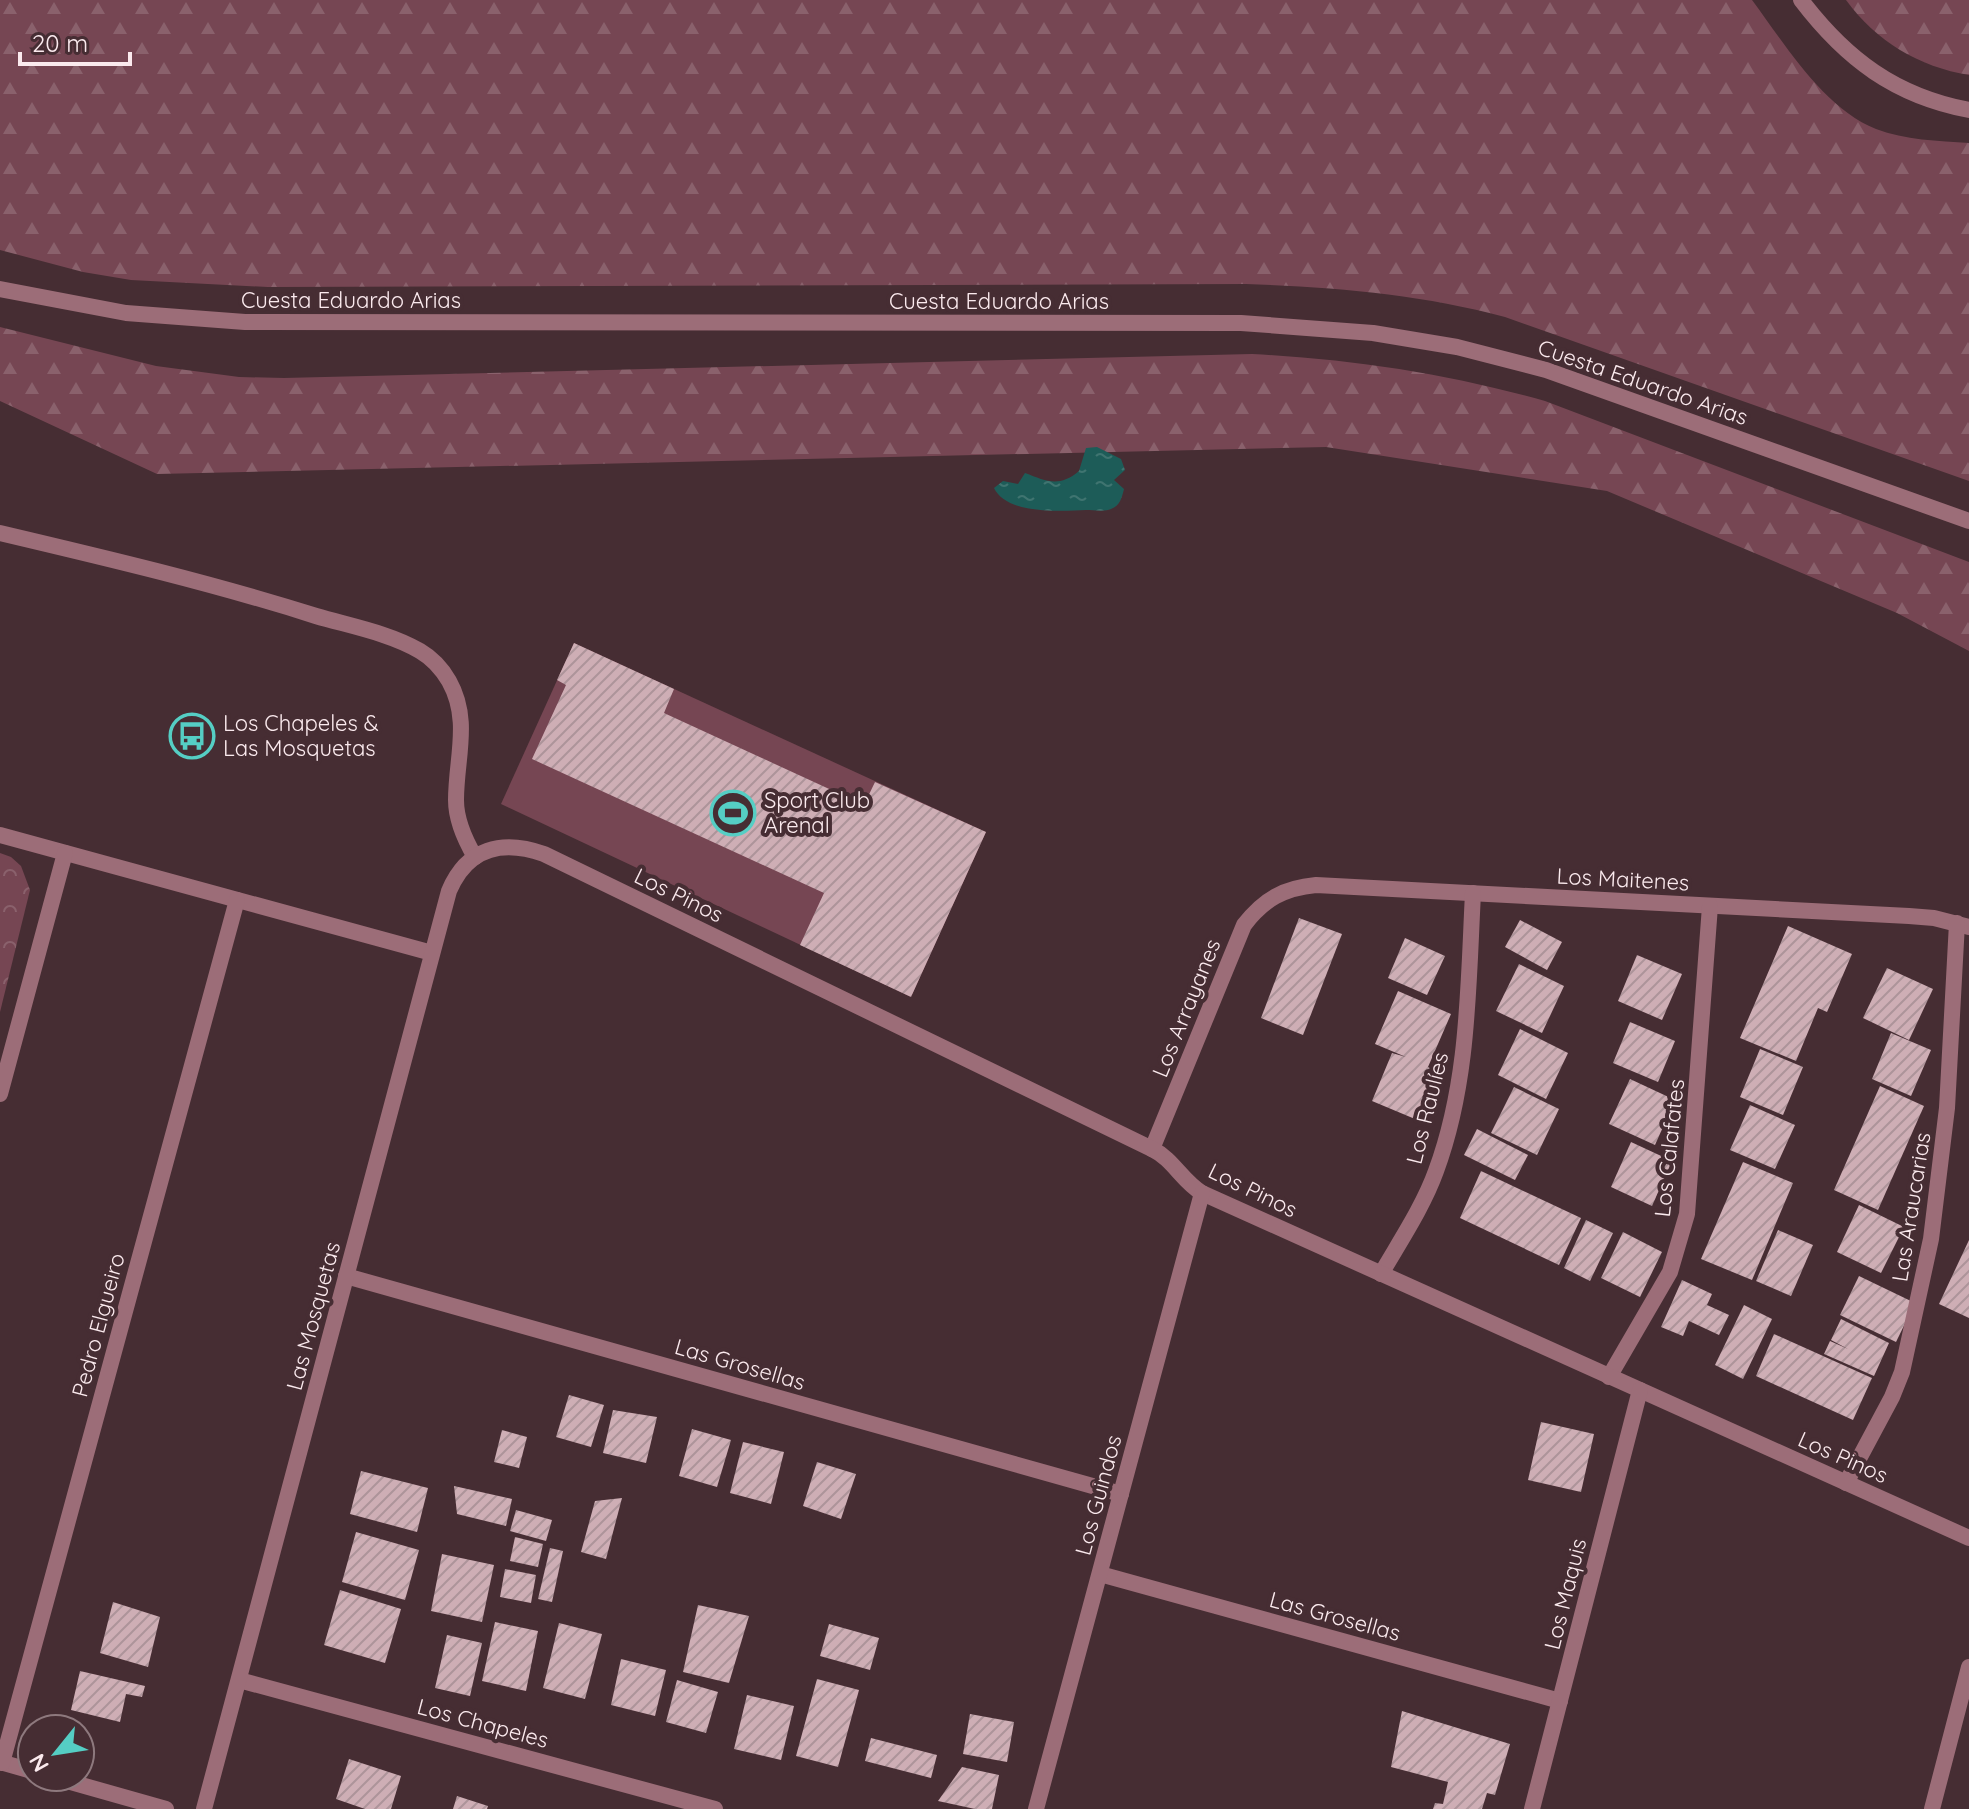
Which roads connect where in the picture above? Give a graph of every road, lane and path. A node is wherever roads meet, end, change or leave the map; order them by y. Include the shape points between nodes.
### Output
1 (1801, 0) edge
2 (1969, 110) edge
3 (0, 289) edge
4 (1969, 521) edge
5 (0, 533) edge
6 (0, 835) edge
7 (65, 853) junction
8 (482, 853) junction
9 (1473, 893) junction
10 (1274, 895) joint
11 (237, 900) junction
12 (1710, 906) junction
13 (1963, 925) edge
14 (432, 953) junction
15 (0, 1094) edge
16 (1152, 1149) junction
17 (1202, 1193) junction
18 (1381, 1274) junction
19 (346, 1276) junction
20 (1609, 1377) junction
21 (1640, 1390) junction
22 (1846, 1483) junction
23 (1121, 1494) junction
24 (1969, 1538) edge
25 (1100, 1574) junction
26 (1969, 1667) edge
27 (239, 1680) junction
28 (1560, 1701) junction
29 (1, 1762) edge
30 (96, 1789) edge
31 (166, 1809) edge
32 (204, 1809) edge
33 (715, 1809) edge
34 (1036, 1809) edge
35 (1532, 1809) edge
36 (1932, 1809) edge

1 - 2 street via 1834,40 1887,82 1914,96
3 - 4 street, Cuesta Eduardo Arias via 126,313 245,322 1241,323 1373,333 1457,347 1574,378
5 - 8 street via 293,608 419,651 435,663 457,698 462,735 458,815
6 - 7 street
7 - 11 street
7 - 15 street
8 - 14 street, Las Mosquetas via 454,879
8 - 16 street, Los Pinos via 517,846 544,854
9 - 10 street, Los Maitenes via 1316,885
9 - 12 street, Los Maitenes
9 - 18 street, Los Raulíes via 1465,1051 1457,1098 1435,1173
10 - 16 street, Los Arrayanes via 1244,925
11 - 14 street
11 - 29 street, Pedro Elgueiro
12 - 13 street, Los Maitenes via 1922,917
12 - 20 street, Los Calafates via 1687,1214 1670,1272
13 - 22 street, Las Araucarias via 1928,1252 1902,1372
14 - 19 street, Las Mosquetas
16 - 17 street, Los Pinos
17 - 18 street, Los Pinos
17 - 23 street, Los Guindos
18 - 20 street, Los Pinos
19 - 23 street, Las Grosellas
19 - 27 street, Las Mosquetas
20 - 21 street, Los Pinos
21 - 22 street, Los Pinos
21 - 28 street, Los Maquis
22 - 24 street, Los Pinos
23 - 25 street, Los Guindos
25 - 28 street, Las Grosellas
25 - 34 street, Los Guindos
26 - 36 street
27 - 32 street, Las Mosquetas
27 - 33 street, Los Chapeles
28 - 35 street, Los Maquis
30 - 31 street

